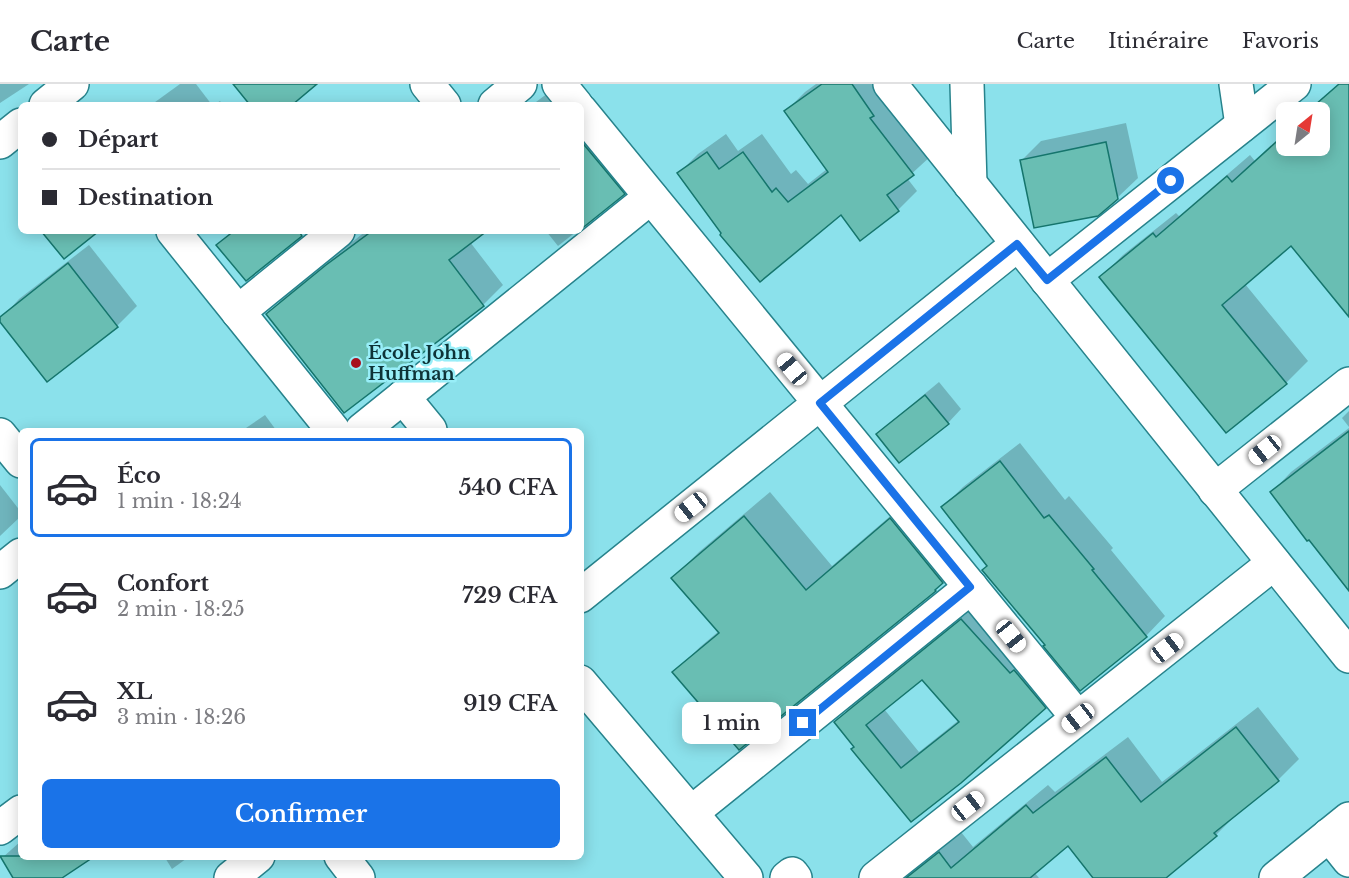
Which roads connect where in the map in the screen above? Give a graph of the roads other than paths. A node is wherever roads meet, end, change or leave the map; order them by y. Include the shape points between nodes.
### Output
1 (427, 84) edge
2 (520, 84) edge
3 (559, 84) edge
4 (890, 84) edge
5 (967, 84) edge
6 (1236, 84) edge
7 (1294, 84) edge
8 (442, 102) edge
9 (499, 102) edge
10 (574, 102) edge
11 (584, 115) edge
12 (1242, 125) junction
13 (18, 127) edge
14 (0, 142) edge
15 (970, 184) junction
16 (651, 197) junction
17 (175, 234) edge
18 (334, 234) edge
19 (1017, 244) junction
20 (1047, 280) junction
21 (238, 312) junction
22 (1349, 384) edge
23 (403, 397) junction
24 (820, 403) junction
25 (331, 428) edge
26 (364, 428) edge
27 (428, 428) edge
28 (0, 435) edge
29 (18, 457) edge
30 (1215, 490) junction
31 (18, 557) edge
32 (1274, 563) junction
33 (0, 572) edge
34 (970, 587) junction
35 (584, 593) edge
36 (1349, 656) edge
37 (584, 687) edge
38 (1078, 718) junction
39 (691, 813) junction
40 (18, 814) edge
41 (0, 828) edge
42 (1342, 838) edge
43 (253, 860) edge
44 (344, 860) edge
45 (231, 878) edge
46 (358, 878) edge
47 (746, 878) edge
48 (787, 878) edge
49 (795, 878) edge
50 (876, 878) edge
51 (1276, 878) edge

1 - 8 street
2 - 9 street
3 - 10 street
4 - 15 street
5 - 15 street
6 - 12 street
7 - 12 street
11 - 16 street
12 - 20 street
13 - 14 street
15 - 19 street
16 - 23 street
16 - 24 street
17 - 21 street
18 - 21 street
19 - 20 street
19 - 24 street
20 - 30 street
21 - 25 street
22 - 30 street
23 - 26 street
23 - 27 street
24 - 34 street
24 - 35 street
28 - 29 street
30 - 32 street
31 - 33 street
32 - 36 street
32 - 38 street
34 - 38 street
34 - 39 street
37 - 39 street
38 - 50 street
39 - 47 street
40 - 41 street
42 - 51 street
43 - 45 street
44 - 46 street
48 - 49 street via 792,874

